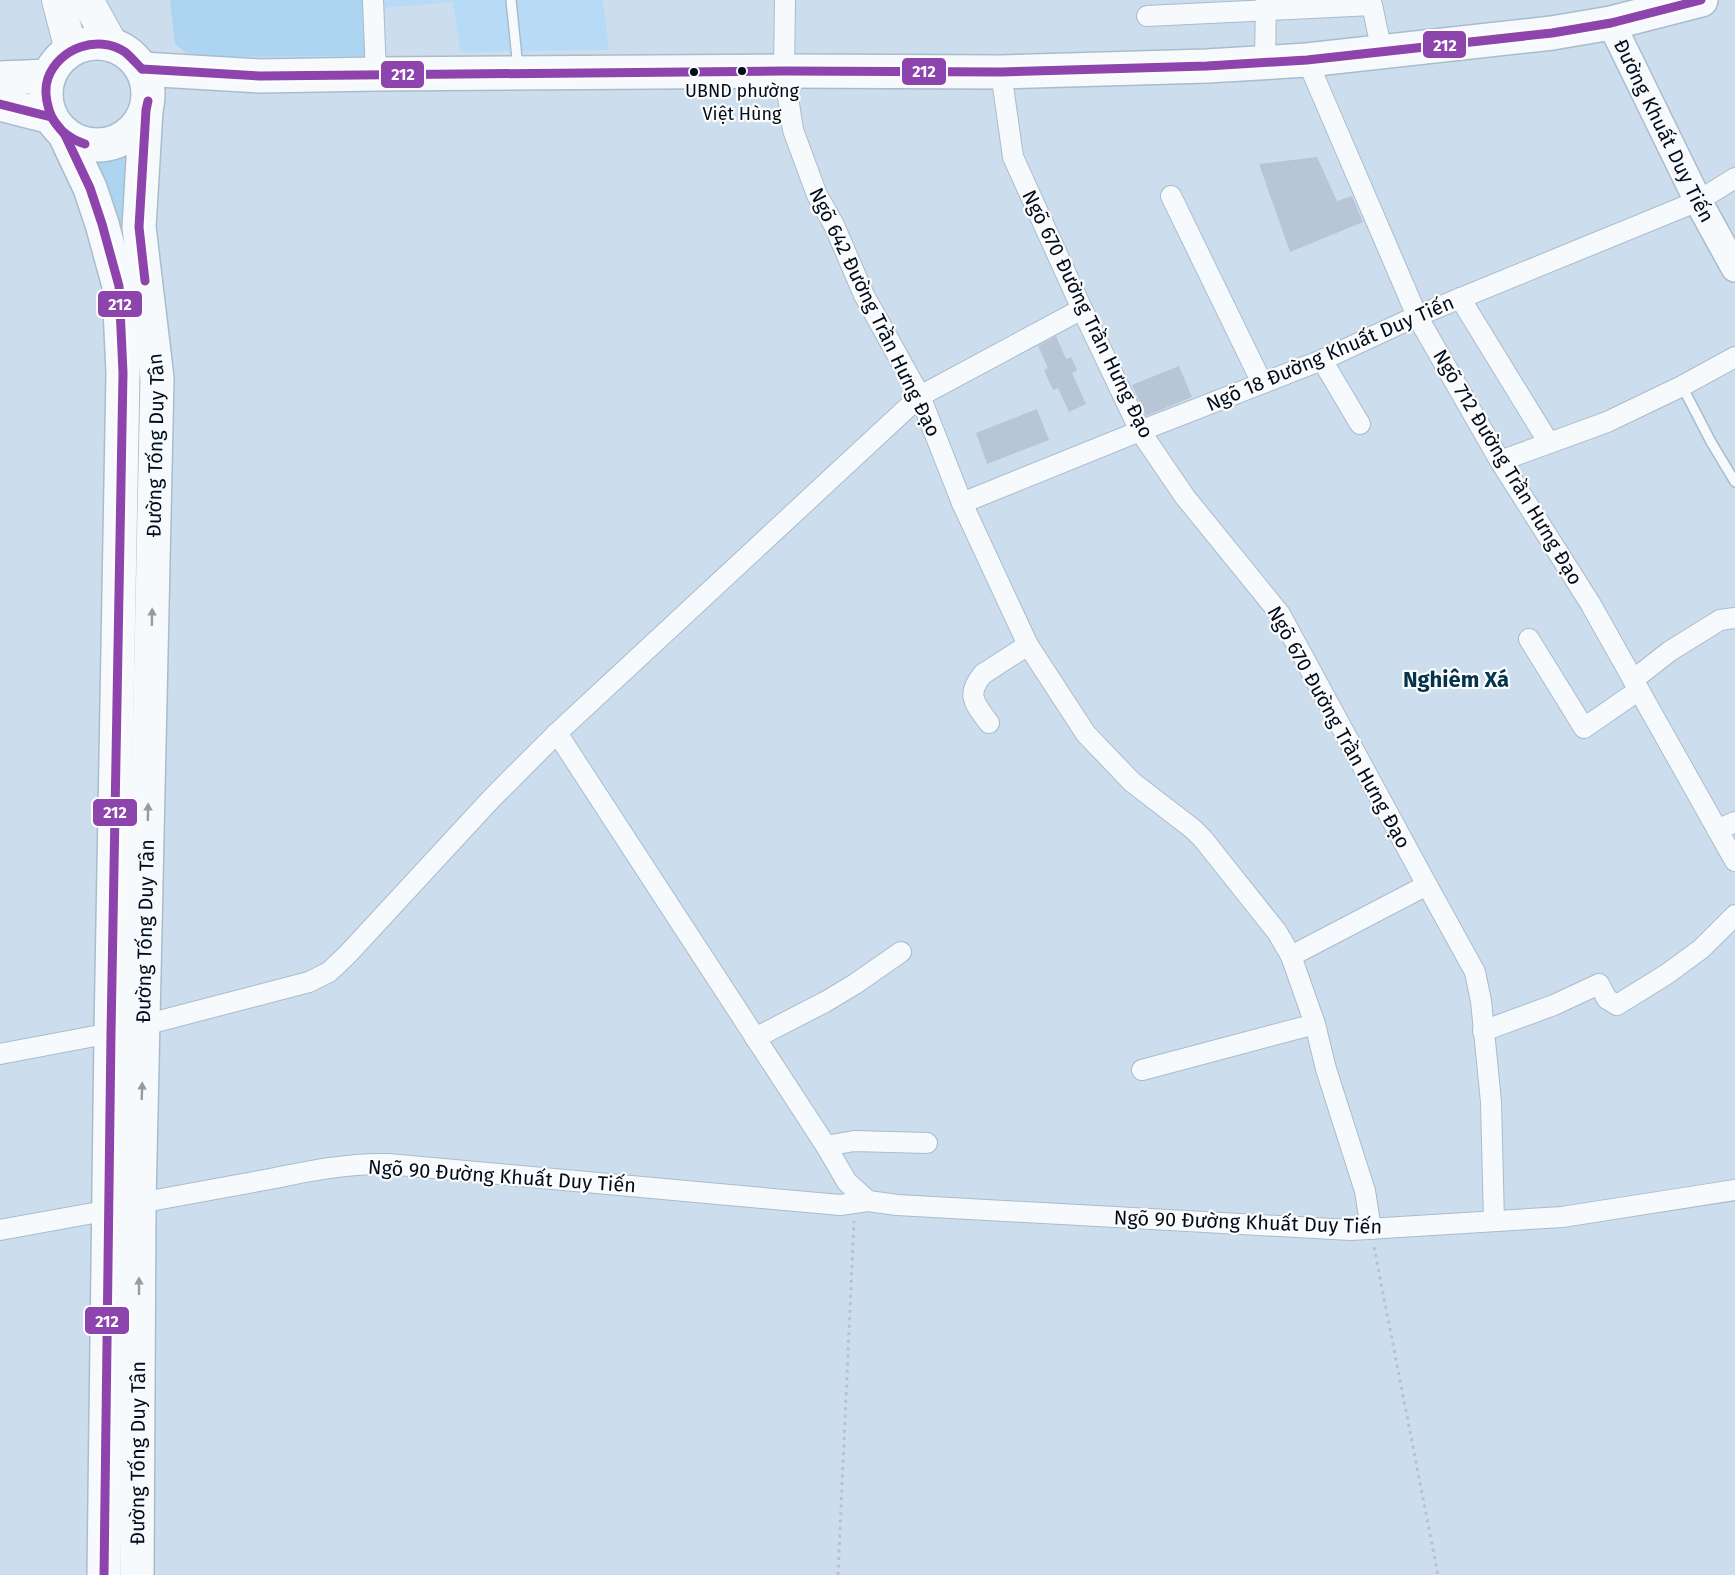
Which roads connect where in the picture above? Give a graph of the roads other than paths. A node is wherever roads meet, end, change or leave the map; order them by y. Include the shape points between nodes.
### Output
1 (58, 0) edge
2 (87, 0) edge
3 (373, 0) edge
4 (511, 0) edge
5 (785, 0) edge
6 (1701, 0) edge
7 (1266, 5) edge
8 (1147, 16) dead end
9 (1611, 23) junction
10 (112, 45) junction
11 (71, 51) junction
12 (1382, 52) junction
13 (1307, 60) junction
14 (1265, 63) junction
15 (142, 69) junction
16 (784, 71) junction
17 (1001, 72) junction
18 (518, 73) junction
19 (376, 74) junction
20 (50, 76) junction
21 (260, 76) junction
22 (0, 78) edge
23 (0, 104) edge
24 (147, 105) junction
25 (58, 126) junction
26 (1735, 178) edge
27 (1171, 196) dead end
28 (1698, 201) junction
29 (1735, 268) edge
30 (1460, 298) junction
31 (1082, 309) junction
32 (1417, 316) junction
33 (1735, 357) edge
34 (1323, 360) junction
35 (1262, 383) junction
36 (1682, 386) junction
37 (920, 396) junction
38 (1360, 424) dead end
39 (1140, 430) junction
40 (1549, 443) junction
41 (1500, 461) junction
42 (1735, 482) edge
43 (962, 503) junction
44 (1735, 618) edge
45 (1529, 639) dead end
46 (1028, 645) junction
47 (1636, 685) junction
48 (989, 723) dead end
49 (116, 729) junction
50 (150, 729) junction
51 (557, 733) junction
52 (1735, 822) edge
53 (1716, 830) junction
54 (1735, 861) edge
55 (1426, 885) junction
56 (1735, 915) edge
57 (901, 952) dead end
58 (1291, 956) junction
59 (1315, 1024) junction
60 (144, 1025) junction
61 (1483, 1030) junction
62 (111, 1033) junction
63 (755, 1038) junction
64 (0, 1054) edge
65 (1142, 1070) dead end
66 (927, 1143) dead end
67 (826, 1146) junction
68 (1735, 1190) edge
69 (861, 1203) junction
70 (124, 1206) junction
71 (1494, 1221) junction
72 (1371, 1229) junction
73 (0, 1230) edge
74 (123, 1332) junction
75 (104, 1575) edge
76 (137, 1575) edge

1 - 11 main road
2 - 10 main road
3 - 19 street
4 - 18 lane
5 - 16 street, Ngõ 642 Đường Trần Hưng Đạo
6 - 9 highway
7 - 8 street
7 - 12 street via 1372,5
7 - 14 street
9 - 12 highway
9 - 28 main road, Đường Khuất Duy Tiến
10 - 11 highway via 91,44
10 - 15 highway via 132,57
11 - 20 highway
12 - 13 highway
13 - 14 highway
13 - 32 street, Ngõ 712 Đường Trần Hưng Đạo
14 - 17 highway
15 - 21 highway
15 - 24 highway via 147,81
16 - 17 highway
16 - 18 highway
16 - 37 street, Ngõ 642 Đường Trần Hưng Đạo via 793,130 817,195 864,294
17 - 31 street, Ngõ 670 Đường Trần Hưng Đạo via 1013,157
18 - 19 highway
19 - 21 highway
20 - 22 highway
20 - 25 highway via 46,101
21 - 24 highway
23 - 25 highway
24 - 25 highway via 133,131 104,145 72,139
50 -> 24 highway, Đường Tống Duy Tân via 157,378 139,226
25 - 49 highway, Đường Tống Duy Tân via 90,188 118,286 123,373
26 - 28 street, Ngõ 18 Đường Khuất Duy Tiến
27 - 35 street
28 - 29 main road, Đường Khuất Duy Tiến
28 - 30 street, Ngõ 18 Đường Khuất Duy Tiến
30 - 32 street, Ngõ 18 Đường Khuất Duy Tiến
30 - 40 street
31 - 37 street
31 - 39 street, Ngõ 670 Đường Trần Hưng Đạo
32 - 34 street, Ngõ 18 Đường Khuất Duy Tiến
32 - 41 street, Ngõ 712 Đường Trần Hưng Đạo
33 - 36 street
34 - 35 street, Ngõ 18 Đường Khuất Duy Tiến
34 - 38 street
35 - 39 street, Ngõ 18 Đường Khuất Duy Tiến
36 - 40 street via 1607,422
36 - 42 lane
37 - 43 street, Ngõ 642 Đường Trần Hưng Đạo
37 - 51 street
39 - 43 street, Ngõ 18 Đường Khuất Duy Tiến
39 - 55 street, Ngõ 670 Đường Trần Hưng Đạo via 1185,497 1280,614
40 - 41 street
41 - 47 street, Ngõ 712 Đường Trần Hưng Đạo via 1590,603
43 - 46 street, Ngõ 642 Đường Trần Hưng Đạo
44 - 47 street via 1720,620 1670,651
45 - 47 street via 1584,728
46 - 48 street via 978,680 974,702
46 - 58 street, Ngõ 642 Đường Trần Hưng Đạo via 1086,734 1132,782 1203,839 1277,932
47 - 53 street, Ngõ 712 Đường Trần Hưng Đạo
49 - 50 highway
49 - 62 highway, Đường Tống Duy Tân
60 -> 50 highway, Đường Tống Duy Tân
51 - 60 street via 329,972 309,982
51 - 63 street
52 - 53 street
53 - 54 street, Ngõ 712 Đường Trần Hưng Đạo
55 - 58 street
55 - 61 street, Ngõ 670 Đường Trần Hưng Đạo via 1475,972
56 - 61 street via 1701,949 1617,1005 1607,999 1599,984
57 - 63 street via 825,1002
58 - 59 street, Ngõ 642 Đường Trần Hưng Đạo
59 - 65 street
59 - 72 street, Ngõ 642 Đường Trần Hưng Đạo via 1365,1191
70 -> 60 highway, Đường Tống Duy Tân
61 - 71 street, Ngõ 670 Đường Trần Hưng Đạo via 1491,1102
62 - 64 street
62 - 70 highway, Đường Tống Duy Tân
63 - 67 street
66 - 67 street via 854,1141
67 - 69 street
68 - 71 street, Ngõ 90 Đường Khuất Duy Tiến via 1562,1217
69 - 70 street, Ngõ 90 Đường Khuất Duy Tiến via 840,1205 369,1164
69 - 72 street, Ngõ 90 Đường Khuất Duy Tiến
70 - 73 street, Ngõ 90 Đường Khuất Duy Tiến
70 - 74 highway, Đường Tống Duy Tân
71 - 72 street, Ngõ 90 Đường Khuất Duy Tiến
74 - 75 highway, Đường Tống Duy Tân
74 - 76 highway, Đường Tống Duy Tân

